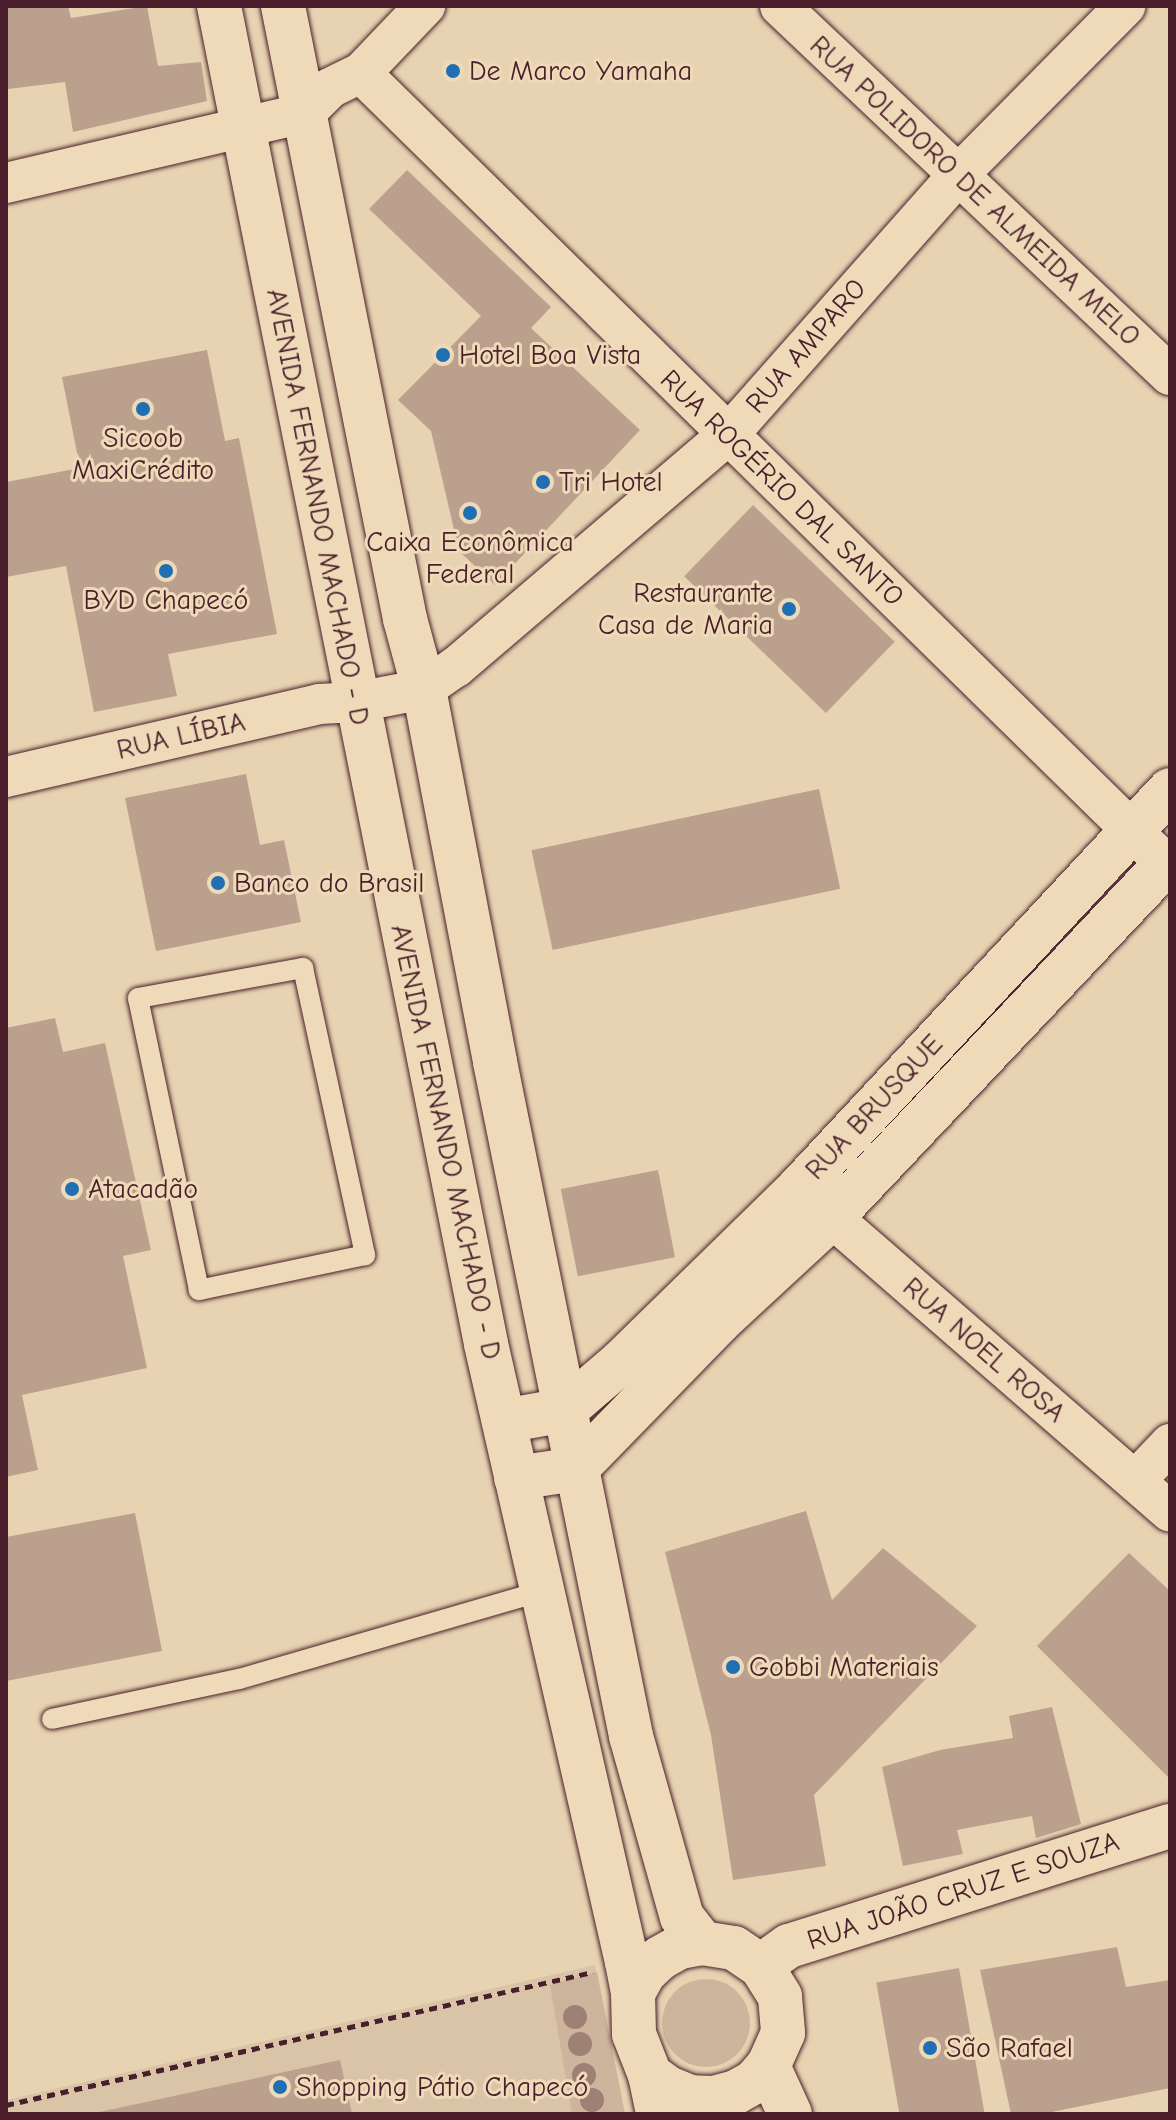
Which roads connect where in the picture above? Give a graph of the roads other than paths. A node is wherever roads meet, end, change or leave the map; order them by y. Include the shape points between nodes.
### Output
1 (219, 6) edge
2 (283, 6) edge
3 (425, 6) edge
4 (780, 6) edge
5 (1125, 6) edge
6 (361, 73) junction
7 (305, 113) junction
8 (245, 127) junction
9 (958, 175) junction
10 (6, 183) edge
11 (1170, 375) edge
12 (728, 435) junction
13 (424, 689) junction
14 (357, 702) junction
15 (6, 777) edge
16 (1170, 790) edge
17 (1132, 831) junction
18 (1168, 863) edge
19 (319, 1037) joint
20 (495, 1062) junction
21 (431, 1073) junction
22 (799, 1188) junction
23 (830, 1219) junction
24 (720, 1293) junction
25 (565, 1410) junction
26 (504, 1421) junction
27 (1170, 1444) edge
28 (576, 1469) junction
29 (516, 1478) junction
30 (1136, 1480) junction
31 (1170, 1511) edge
32 (542, 1591) junction
33 (52, 1719) dead end
34 (1170, 1826) edge
35 (702, 1943) junction
36 (761, 1966) junction
37 (633, 1993) junction
38 (743, 2091) edge
39 (654, 2094) edge
40 (790, 2114) edge

1 - 8 main road, AVENIDA FERNANDO MACHADO - D
2 - 7 main road
3 - 6 street
4 - 9 street, RUA POLIDORO DE ALMEIDA MELO
5 - 9 street, RUA AMPARO
6 - 7 street via 330,88
6 - 12 street, RUA ROGÉRIO DAL SANTO
7 - 8 street
7 - 13 main road via 405,619
8 - 10 street
8 - 14 main road, AVENIDA FERNANDO MACHADO - D
9 - 11 street, RUA POLIDORO DE ALMEIDA MELO
9 - 12 street, RUA AMPARO
12 - 13 street, RUA AMPARO
12 - 17 street, RUA ROGÉRIO DAL SANTO
13 - 14 street, RUA LÍBIA
13 - 20 main road
14 - 15 street, RUA LÍBIA via 319,704
14 - 21 main road, AVENIDA FERNANDO MACHADO - D
16 - 17 main road, RUA BRUSQUE
17 - 18 street, RUA ROGÉRIO DAL SANTO
17 - 22 main road, RUA BRUSQUE
18 - 23 main road, RUA BRUSQUE
19 - 19 lane via 365,1255 199,1290 138,998 303,968
20 - 21 main road
20 - 25 main road
21 - 26 main road, AVENIDA FERNANDO MACHADO - D
22 - 23 street, RUA NOEL ROSA
22 - 24 main road, RUA BRUSQUE
23 - 24 main road, RUA BRUSQUE
23 - 30 street, RUA NOEL ROSA
24 - 25 main road, RUA BRUSQUE via 621,1362
24 - 28 main road, RUA BRUSQUE
25 - 26 main road
25 - 28 main road
26 - 29 main road, AVENIDA FERNANDO MACHADO - D
27 - 30 street
28 - 29 main road
28 - 35 main road via 631,1736 682,1917
29 - 32 main road, AVENIDA FERNANDO MACHADO - D
30 - 31 street, RUA NOEL ROSA
32 - 33 lane via 239,1679
32 - 37 main road, AVENIDA FERNANDO MACHADO - D
34 - 36 main road, RUA JOÃO CRUZ E SOUZA via 789,1946
35 - 36 main road via 734,1948
35 - 37 main road via 660,1958
36 - 38 main road via 780,1997 783,2033
37 - 39 main road via 634,2034
38 - 39 main road via 713,2098 690,2097 668,2088
38 - 40 main road

